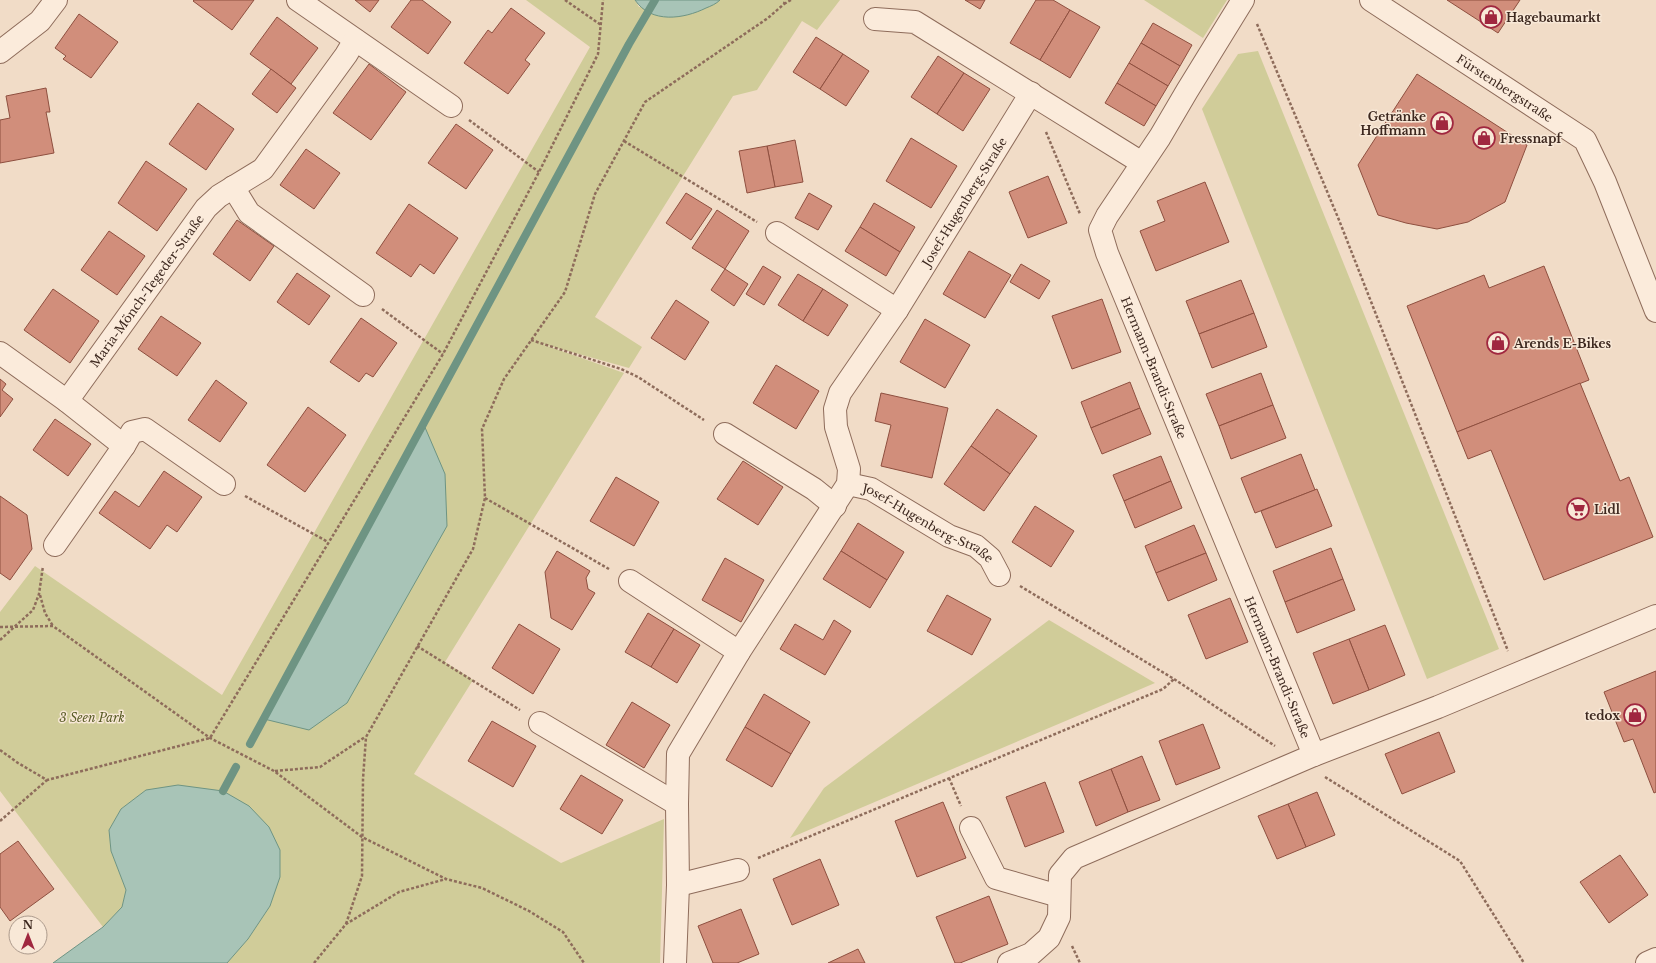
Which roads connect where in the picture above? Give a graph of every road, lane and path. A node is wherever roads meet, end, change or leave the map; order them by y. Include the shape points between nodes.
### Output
1 (56, 0) edge
2 (298, 0) edge
3 (565, 0) edge
4 (603, 0) edge
5 (785, 0) edge
6 (791, 0) edge
7 (1243, 0) edge
8 (1371, 0) edge
9 (784, 4) junction
10 (875, 19) dead end
11 (1256, 22) dead end
12 (601, 25) junction
13 (355, 40) junction
14 (0, 52) edge
15 (1037, 97) junction
16 (451, 106) joint
17 (624, 141) junction
18 (1142, 164) junction
19 (539, 172) junction
20 (233, 187) junction
21 (1100, 230) junction
22 (777, 234) joint
23 (363, 295) joint
24 (897, 310) junction
25 (1656, 311) edge
26 (531, 340) junction
27 (0, 353) edge
28 (443, 354) junction
29 (67, 401) junction
30 (725, 434) joint
31 (124, 446) junction
32 (224, 484) joint
33 (848, 484) junction
34 (485, 498) junction
35 (835, 506) junction
36 (328, 542) junction
37 (55, 545) joint
38 (999, 575) joint
39 (630, 581) joint
40 (39, 594) junction
41 (1656, 616) edge
42 (53, 626) junction
43 (0, 627) edge
44 (14, 627) junction
45 (0, 640) edge
46 (417, 646) junction
47 (739, 652) junction
48 (1517, 674) junction
49 (1174, 679) junction
50 (540, 723) joint
51 (366, 737) junction
52 (210, 738) junction
53 (0, 750) edge
54 (1306, 758) junction
55 (274, 771) junction
56 (949, 778) junction
57 (47, 780) junction
58 (677, 804) junction
59 (0, 821) edge
60 (971, 828) joint
61 (362, 837) junction
62 (738, 870) joint
63 (446, 879) junction
64 (678, 885) junction
65 (1059, 896) junction
66 (346, 924) junction
67 (1656, 959) edge
68 (314, 963) edge
69 (584, 963) edge
70 (675, 963) edge
71 (1009, 963) edge
72 (1524, 963) edge
73 (1647, 963) edge

1 - 14 street via 40,21
2 - 13 street
3 - 12 path
4 - 12 path
5 - 9 path
6 - 9 path
7 - 18 street
8 - 25 street, Fürstenbergstraße via 1585,140 1605,182
9 - 17 path via 768,18 645,102
10 - 15 street via 916,22
11 - 48 path via 1339,220
12 - 19 path via 598,54
13 - 16 street
13 - 20 street, Maria-Mönch-Tegeder-Straße via 263,169
15 - 18 street
15 - 21 path via 1046,135 1084,224
15 - 24 street, Josef-Hugenberg-Straße
16 - 19 path
17 - 22 path
17 - 26 path via 595,194 565,292
18 - 21 street
19 - 28 path
20 - 23 street via 249,213
20 - 29 street, Maria-Mönch-Tegeder-Straße via 206,208
21 - 54 street, Hermann-Brandi-Straße via 1106,253
22 - 24 street
23 - 28 path
24 - 33 street, Josef-Hugenberg-Straße via 840,393 836,409 836,427 849,469
26 - 30 path via 632,374
26 - 34 path via 504,379 482,429
27 - 29 street
28 - 36 path
29 - 31 street
30 - 35 street via 814,489
31 - 32 street via 132,432 145,429
31 - 37 street
32 - 36 path
33 - 35 street, Josef-Hugenberg-Straße
33 - 38 street, Josef-Hugenberg-Straße via 870,489 949,536 976,546 990,558
34 - 39 path
34 - 46 path via 473,549
35 - 47 street, Josef-Hugenberg-Straße
36 - 52 path
37 - 40 path via 43,567
38 - 49 path
39 - 47 street
40 - 42 path via 44,613
40 - 44 path via 33,610
41 - 48 street
42 - 44 path
42 - 52 path
43 - 44 path
44 - 45 path
46 - 50 path
46 - 51 path
47 - 58 street, Josef-Hugenberg-Straße via 678,754
48 - 54 street
49 - 54 path
49 - 56 path via 1163,689
50 - 58 street
51 - 55 path via 320,767
51 - 61 path
52 - 55 path
52 - 57 path
53 - 57 path via 18,764
54 - 65 street via 1074,858 1060,875
54 - 72 path via 1460,861
55 - 61 path
56 - 60 path
56 - 62 path via 760,856
57 - 59 path
58 - 64 street, Josef-Hugenberg-Straße
60 - 65 street via 996,878
61 - 63 path
61 - 66 path via 362,876
62 - 64 street
63 - 66 path via 399,892
63 - 69 path via 482,888 529,910 563,932
64 - 70 street, Josef-Hugenberg-Straße
65 - 71 street via 1059,917 1049,938 1030,954
66 - 68 path
67 - 73 street

